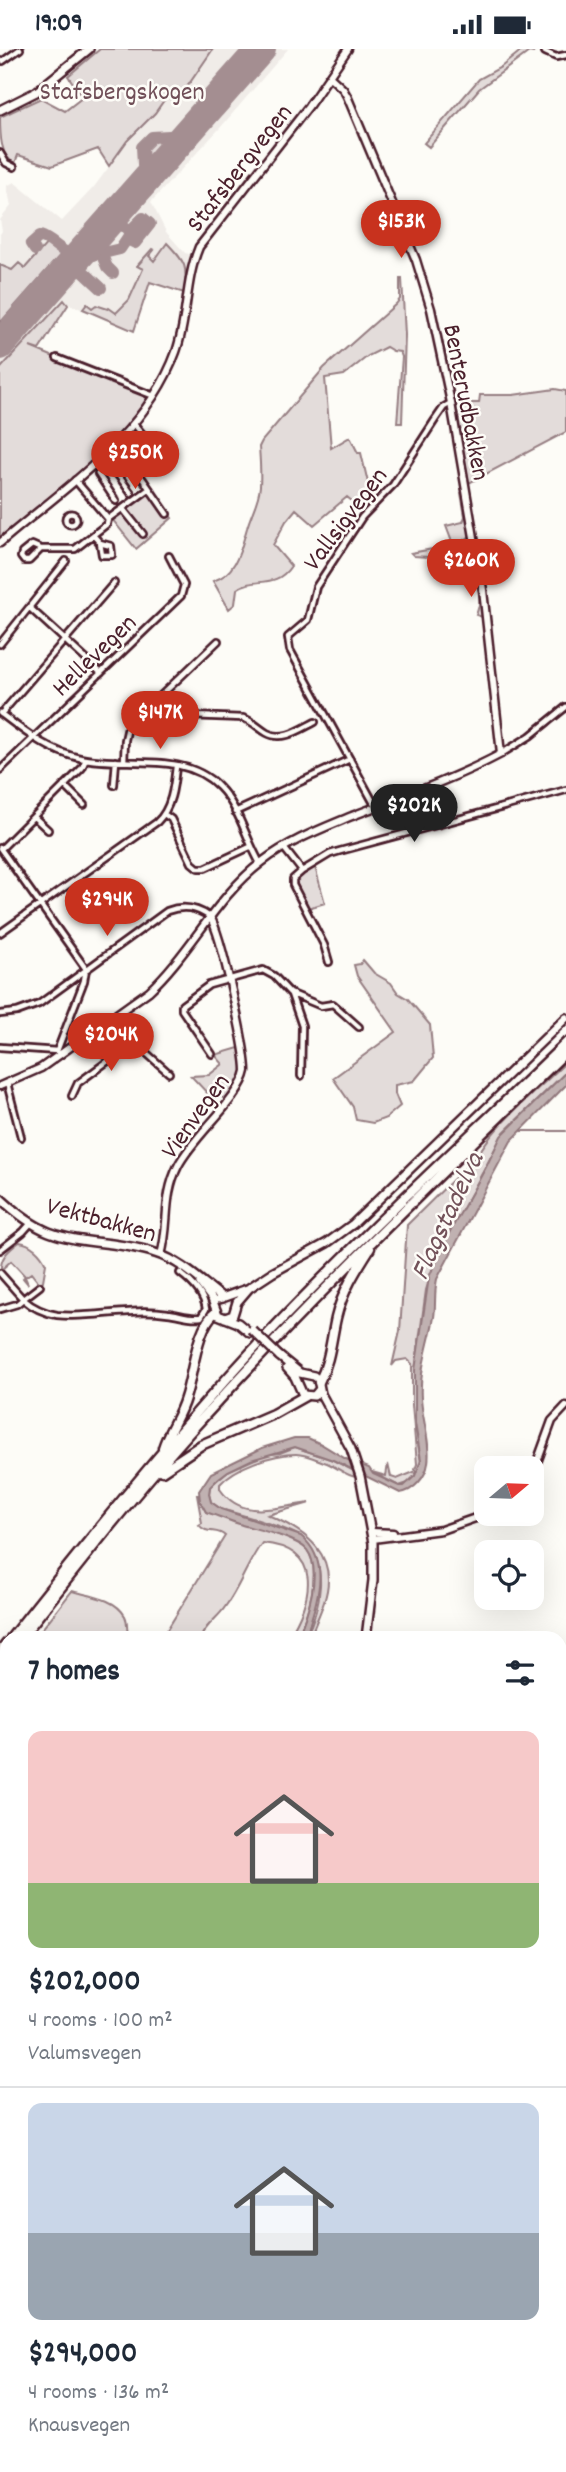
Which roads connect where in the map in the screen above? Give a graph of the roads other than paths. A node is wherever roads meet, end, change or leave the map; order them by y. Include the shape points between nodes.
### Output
1 (20, 49) edge
2 (89, 49) edge
3 (348, 49) edge
4 (544, 49) edge
5 (566, 55) edge
6 (3, 61) dead end
7 (330, 77) junction
8 (0, 110) edge
9 (0, 153) edge
10 (15, 167) dead end
11 (57, 358) dead end
12 (155, 397) junction
13 (451, 403) junction
14 (134, 424) junction
15 (124, 452) dead end
16 (159, 454) dead end
17 (110, 464) dead end
18 (98, 474) dead end
19 (75, 479) junction
20 (149, 489) junction
21 (131, 493) dead end
22 (116, 501) dead end
23 (123, 509) junction
24 (167, 514) dead end
25 (108, 519) junction
26 (143, 534) dead end
27 (93, 535) junction
28 (0, 543) edge
29 (100, 543) dead end
30 (41, 549) dead end
31 (169, 556) dead end
32 (66, 561) dead end
33 (114, 583) dead end
34 (29, 607) junction
35 (65, 640) junction
36 (218, 641) dead end
37 (0, 644) edge
38 (101, 673) junction
39 (150, 705) junction
40 (566, 707) edge
41 (1, 714) edge
42 (315, 722) dead end
43 (34, 738) junction
44 (501, 754) junction
45 (86, 759) junction
46 (350, 759) junction
47 (116, 761) junction
48 (124, 761) junction
49 (176, 766) junction
50 (0, 770) edge
51 (114, 785) dead end
52 (65, 786) junction
53 (566, 790) edge
54 (83, 805) dead end
55 (376, 807) junction
56 (235, 812) junction
57 (164, 814) junction
58 (34, 817) junction
59 (48, 830) dead end
60 (250, 847) junction
61 (284, 848) junction
62 (0, 849) edge
63 (260, 863) junction
64 (302, 871) junction
65 (40, 905) junction
66 (210, 917) junction
67 (0, 933) edge
68 (329, 962) dead end
69 (86, 969) junction
70 (228, 979) junction
71 (290, 993) junction
72 (330, 997) dead end
73 (333, 1004) junction
74 (0, 1014) edge
75 (566, 1018) edge
76 (108, 1019) junction
77 (359, 1027) dead end
78 (134, 1042) junction
79 (566, 1043) edge
80 (0, 1047) edge
81 (566, 1052) edge
82 (58, 1053) junction
83 (212, 1054) dead end
84 (169, 1073) dead end
85 (301, 1076) dead end
86 (4, 1085) edge
87 (72, 1096) dead end
88 (21, 1137) dead end
89 (0, 1198) edge
90 (31, 1222) junction
91 (373, 1239) junction
92 (0, 1250) edge
93 (161, 1255) junction
94 (0, 1273) edge
95 (180, 1273) dead end
96 (195, 1276) junction
97 (40, 1286) dead end
98 (249, 1288) junction
99 (225, 1298) junction
100 (23, 1299) junction
101 (236, 1308) junction
102 (0, 1309) edge
103 (216, 1309) junction
104 (226, 1318) junction
105 (251, 1331) junction
106 (279, 1357) junction
107 (306, 1375) junction
108 (298, 1384) junction
109 (319, 1386) junction
110 (308, 1396) junction
111 (566, 1406) edge
112 (329, 1410) junction
113 (163, 1451) junction
114 (539, 1456) edge
115 (146, 1484) junction
116 (474, 1519) edge
117 (372, 1536) junction
118 (17, 1631) edge
119 (27, 1631) edge
120 (367, 1631) edge

1 - 6 street
2 - 8 main road via 43,87
3 - 7 main road, Stafsbergvegen
4 - 5 street via 553,56
7 - 12 main road, Stafsbergvegen via 199,247 177,348
7 - 13 main road, Benterudbakken via 347,96 420,272
9 - 10 street
11 - 12 street
12 - 14 main road, Stafsbergvegen
13 - 44 main road, Benterudbakken via 486,612
13 - 46 street, Vallsigvegen via 393,485 362,517 316,587 309,620 288,637 290,650
14 - 16 street
14 - 19 main road, Stafsbergvegen
15 - 20 street
17 - 21 street
18 - 22 street
19 - 25 street
19 - 28 main road, Stafsbergvegen
20 - 23 street
20 - 24 street
23 - 25 street
23 - 26 street
25 - 27 street
27 - 29 street
27 - 30 street via 75,549
31 - 38 street, Hellevegen via 184,585 181,596
32 - 34 street
33 - 35 street
34 - 35 street
34 - 37 street
35 - 38 street
35 - 41 street
36 - 39 street
38 - 43 street, Hellevegen
39 - 42 street via 164,715 243,718 279,736
39 - 48 street via 128,727
40 - 44 street
41 - 43 street
43 - 45 street via 56,751
43 - 50 street, Hellevegen
44 - 55 main road
45 - 47 street
45 - 52 street
46 - 55 street, Vallsigvegen
46 - 56 street
47 - 48 street
47 - 51 street
48 - 49 street
49 - 56 street via 212,780
49 - 57 street
52 - 54 street
52 - 58 street
53 - 64 street via 330,854
55 - 61 main road
56 - 60 street
57 - 60 street via 198,868
57 - 65 street
58 - 59 street
58 - 62 street
60 - 63 street
61 - 63 main road
61 - 64 street
62 - 65 street
63 - 66 main road
64 - 68 street via 293,885
65 - 67 street
65 - 69 street
66 - 69 street via 186,907 167,911
66 - 70 main road, Vienvegen
66 - 76 main road via 156,985
69 - 74 street via 34,1006
69 - 82 street
70 - 71 street via 265,971
70 - 83 street via 202,988 182,1005
70 - 93 main road, Vienvegen via 246,1075 177,1167 168,1191
71 - 73 street via 321,1006
71 - 85 street via 302,1026
72 - 73 street
73 - 77 street
75 - 98 main road via 353,1224
76 - 78 street
76 - 82 main road
78 - 84 street
78 - 87 street via 78,1083
79 - 113 highway via 305,1296
80 - 82 street
81 - 91 highway
82 - 86 main road via 33,1073
86 - 88 street
89 - 90 main road, Vektbakken
90 - 92 street
90 - 93 main road, Vektbakken via 71,1238
91 - 109 highway via 341,1301
91 - 115 highway
93 - 96 main road, Vektbakken
94 - 100 street
95 - 100 street via 204,1300 206,1309 201,1317 121,1311 61,1315
96 - 99 main road, Vektbakken
96 - 103 main road, Vektbakken
97 - 100 street
98 - 99 main road
98 - 101 main road
99 - 101 main road, Vektbakken
99 - 103 main road
100 - 102 street
101 - 104 main road
101 - 105 main road, Vektbakken
103 - 104 main road
103 - 113 highway via 202,1334 186,1398
104 - 105 main road
105 - 106 main road, bridge
106 - 107 main road
106 - 108 main road
107 - 108 main road
107 - 109 main road via 314,1376
108 - 110 main road via 299,1391
109 - 110 main road
109 - 112 main road
110 - 112 main road
110 - 115 highway via 201,1445
111 - 114 main road via 552,1421
112 - 117 main road via 360,1476
113 - 118 highway
115 - 119 highway
116 - 117 main road via 441,1530
117 - 120 main road

